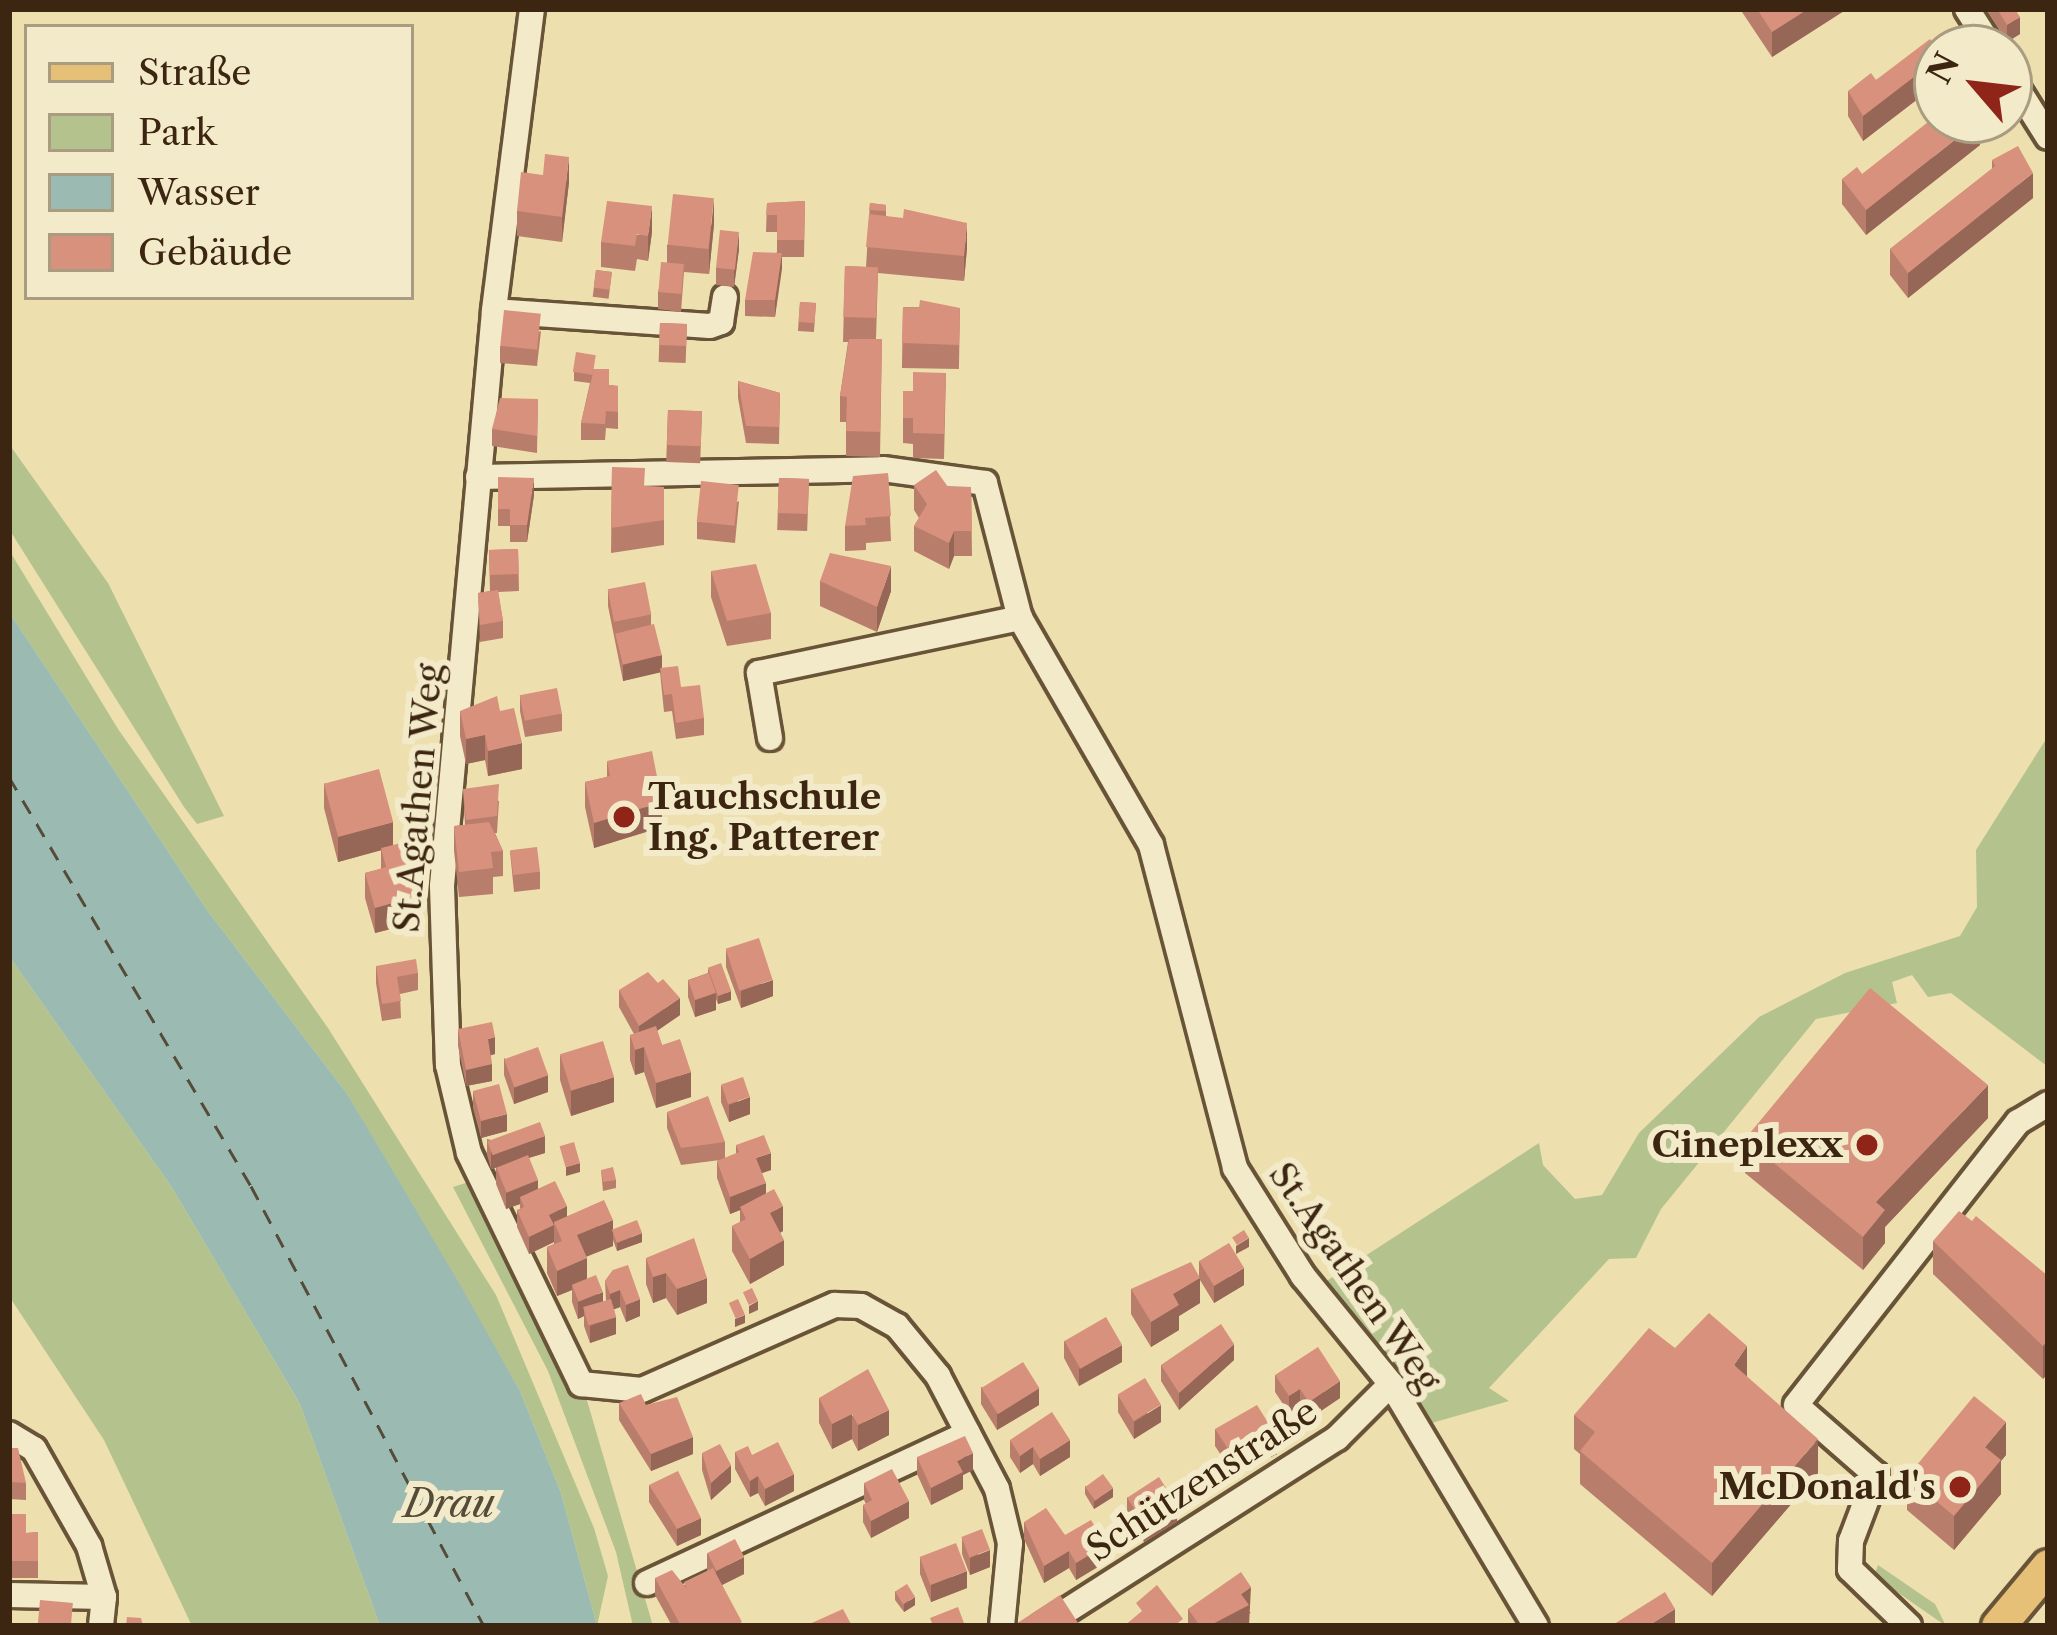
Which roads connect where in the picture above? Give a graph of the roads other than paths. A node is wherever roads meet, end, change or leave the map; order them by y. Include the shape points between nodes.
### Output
1 (532, 9) edge
2 (725, 298) dead end
3 (494, 311) junction
4 (478, 477) junction
5 (1020, 618) junction
6 (770, 738) dead end
7 (2048, 1104) edge
8 (1390, 1384) junction
9 (968, 1433) junction
10 (9, 1434) edge
11 (2048, 1566) edge
12 (646, 1583) dead end
13 (9, 1595) edge
14 (104, 1597) junction
15 (101, 1626) edge
16 (1002, 1626) edge
17 (1043, 1626) edge
18 (1536, 1626) edge
19 (1909, 1626) edge
20 (1998, 1626) edge

1 - 3 street, St.Agathen Weg
2 - 3 street via 721,322 710,326
3 - 4 street, St.Agathen Weg
4 - 5 street, St.Agathen Weg via 883,469 985,483
4 - 9 street, St.Agathen Weg via 442,886 447,1037 469,1153 528,1284 581,1384 616,1393 642,1390 810,1314 861,1306 897,1326 938,1376
5 - 6 street via 759,673
5 - 8 street, St.Agathen Weg via 1151,844 1235,1168 1303,1276
7 - 19 street via 2018,1122 1796,1405 1876,1475 1851,1541 1850,1569
8 - 17 street, Schützenstraße via 1337,1438
8 - 18 street, St.Agathen Weg
9 - 12 street
9 - 16 street, St.Agathen Weg via 997,1489 1010,1543
10 - 14 street via 34,1449 89,1546
11 - 20 main road
13 - 14 street
14 - 15 street

